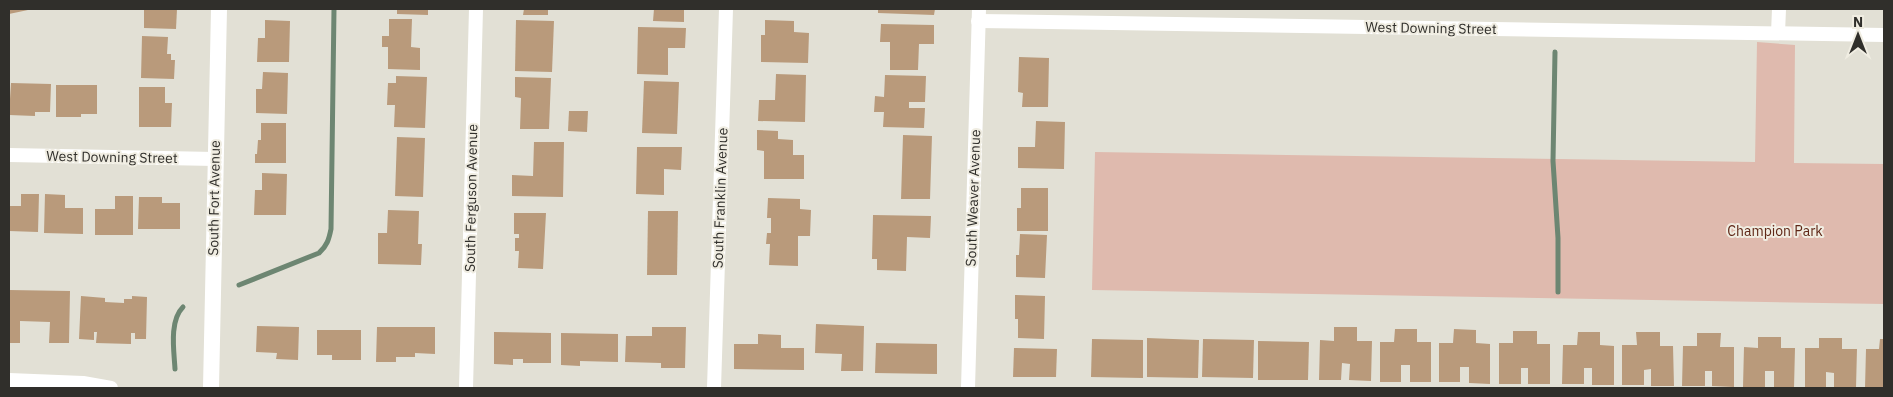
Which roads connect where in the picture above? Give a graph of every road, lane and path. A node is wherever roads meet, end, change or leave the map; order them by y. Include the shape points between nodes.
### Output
1 (219, 9) edge
2 (476, 9) edge
3 (726, 9) edge
4 (1779, 9) edge
5 (979, 15) edge
6 (1778, 33) junction
7 (1884, 35) edge
8 (9, 155) edge
9 (215, 159) junction
10 (9, 380) edge
11 (57, 385) edge
12 (111, 388) edge
13 (211, 388) edge
14 (466, 388) edge
15 (714, 388) edge
16 (968, 388) edge

1 - 9 street, South Fort Avenue
2 - 14 street, South Ferguson Avenue
3 - 15 street, South Franklin Avenue
4 - 6 street
5 - 6 street, West Downing Street
5 - 16 street, South Weaver Avenue
6 - 7 street, West Downing Street
8 - 9 street, West Downing Street
9 - 13 street, South Fort Avenue
10 - 11 street
11 - 12 street via 83,383

